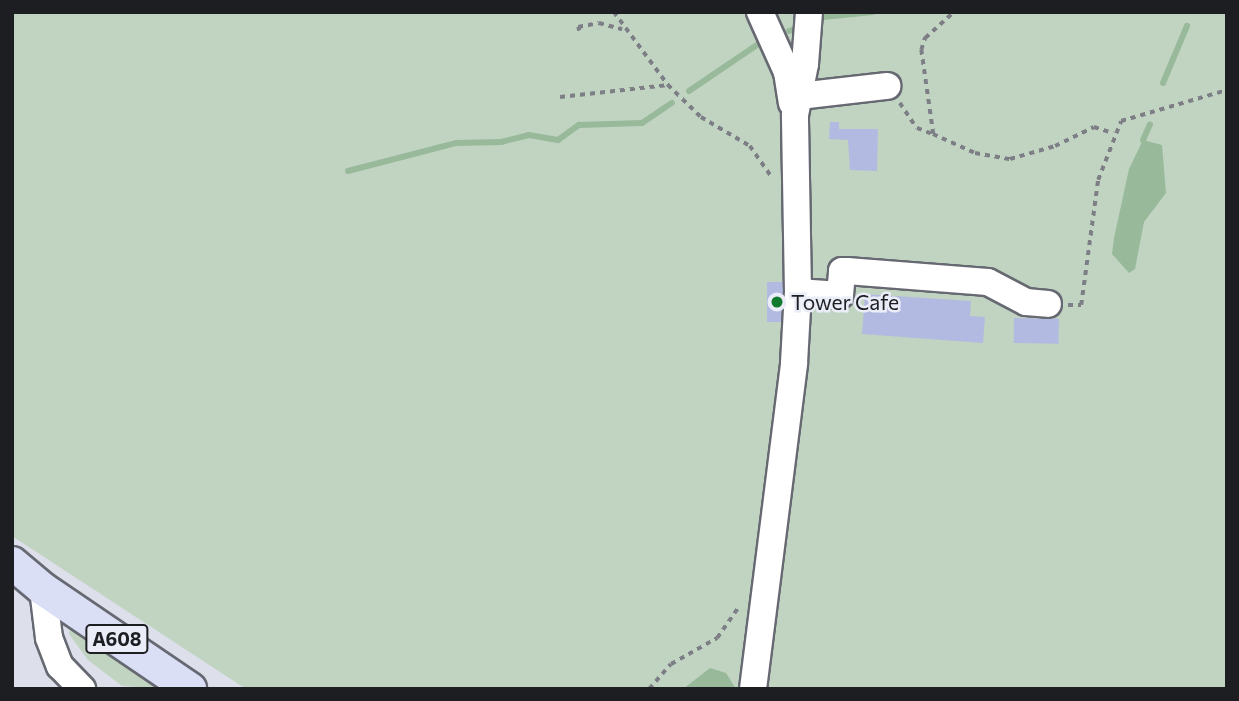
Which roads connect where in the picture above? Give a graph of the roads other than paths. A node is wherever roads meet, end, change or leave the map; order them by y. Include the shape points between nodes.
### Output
1 (760, 12) edge
2 (809, 12) edge
3 (887, 86) road end
4 (797, 105) junction
5 (798, 292) junction
6 (1048, 304) road end
7 (12, 563) edge
8 (43, 589) junction
9 (82, 689) edge
10 (190, 689) edge
11 (753, 689) edge

1 - 4 lane
2 - 4 lane
3 - 4 lane
4 - 5 lane
5 - 6 lane via 840,295 842,271 988,282 1026,302
5 - 11 lane via 788,436
7 - 8 main road, A608
8 - 9 lane via 49,638 60,666
8 - 10 main road, A608

